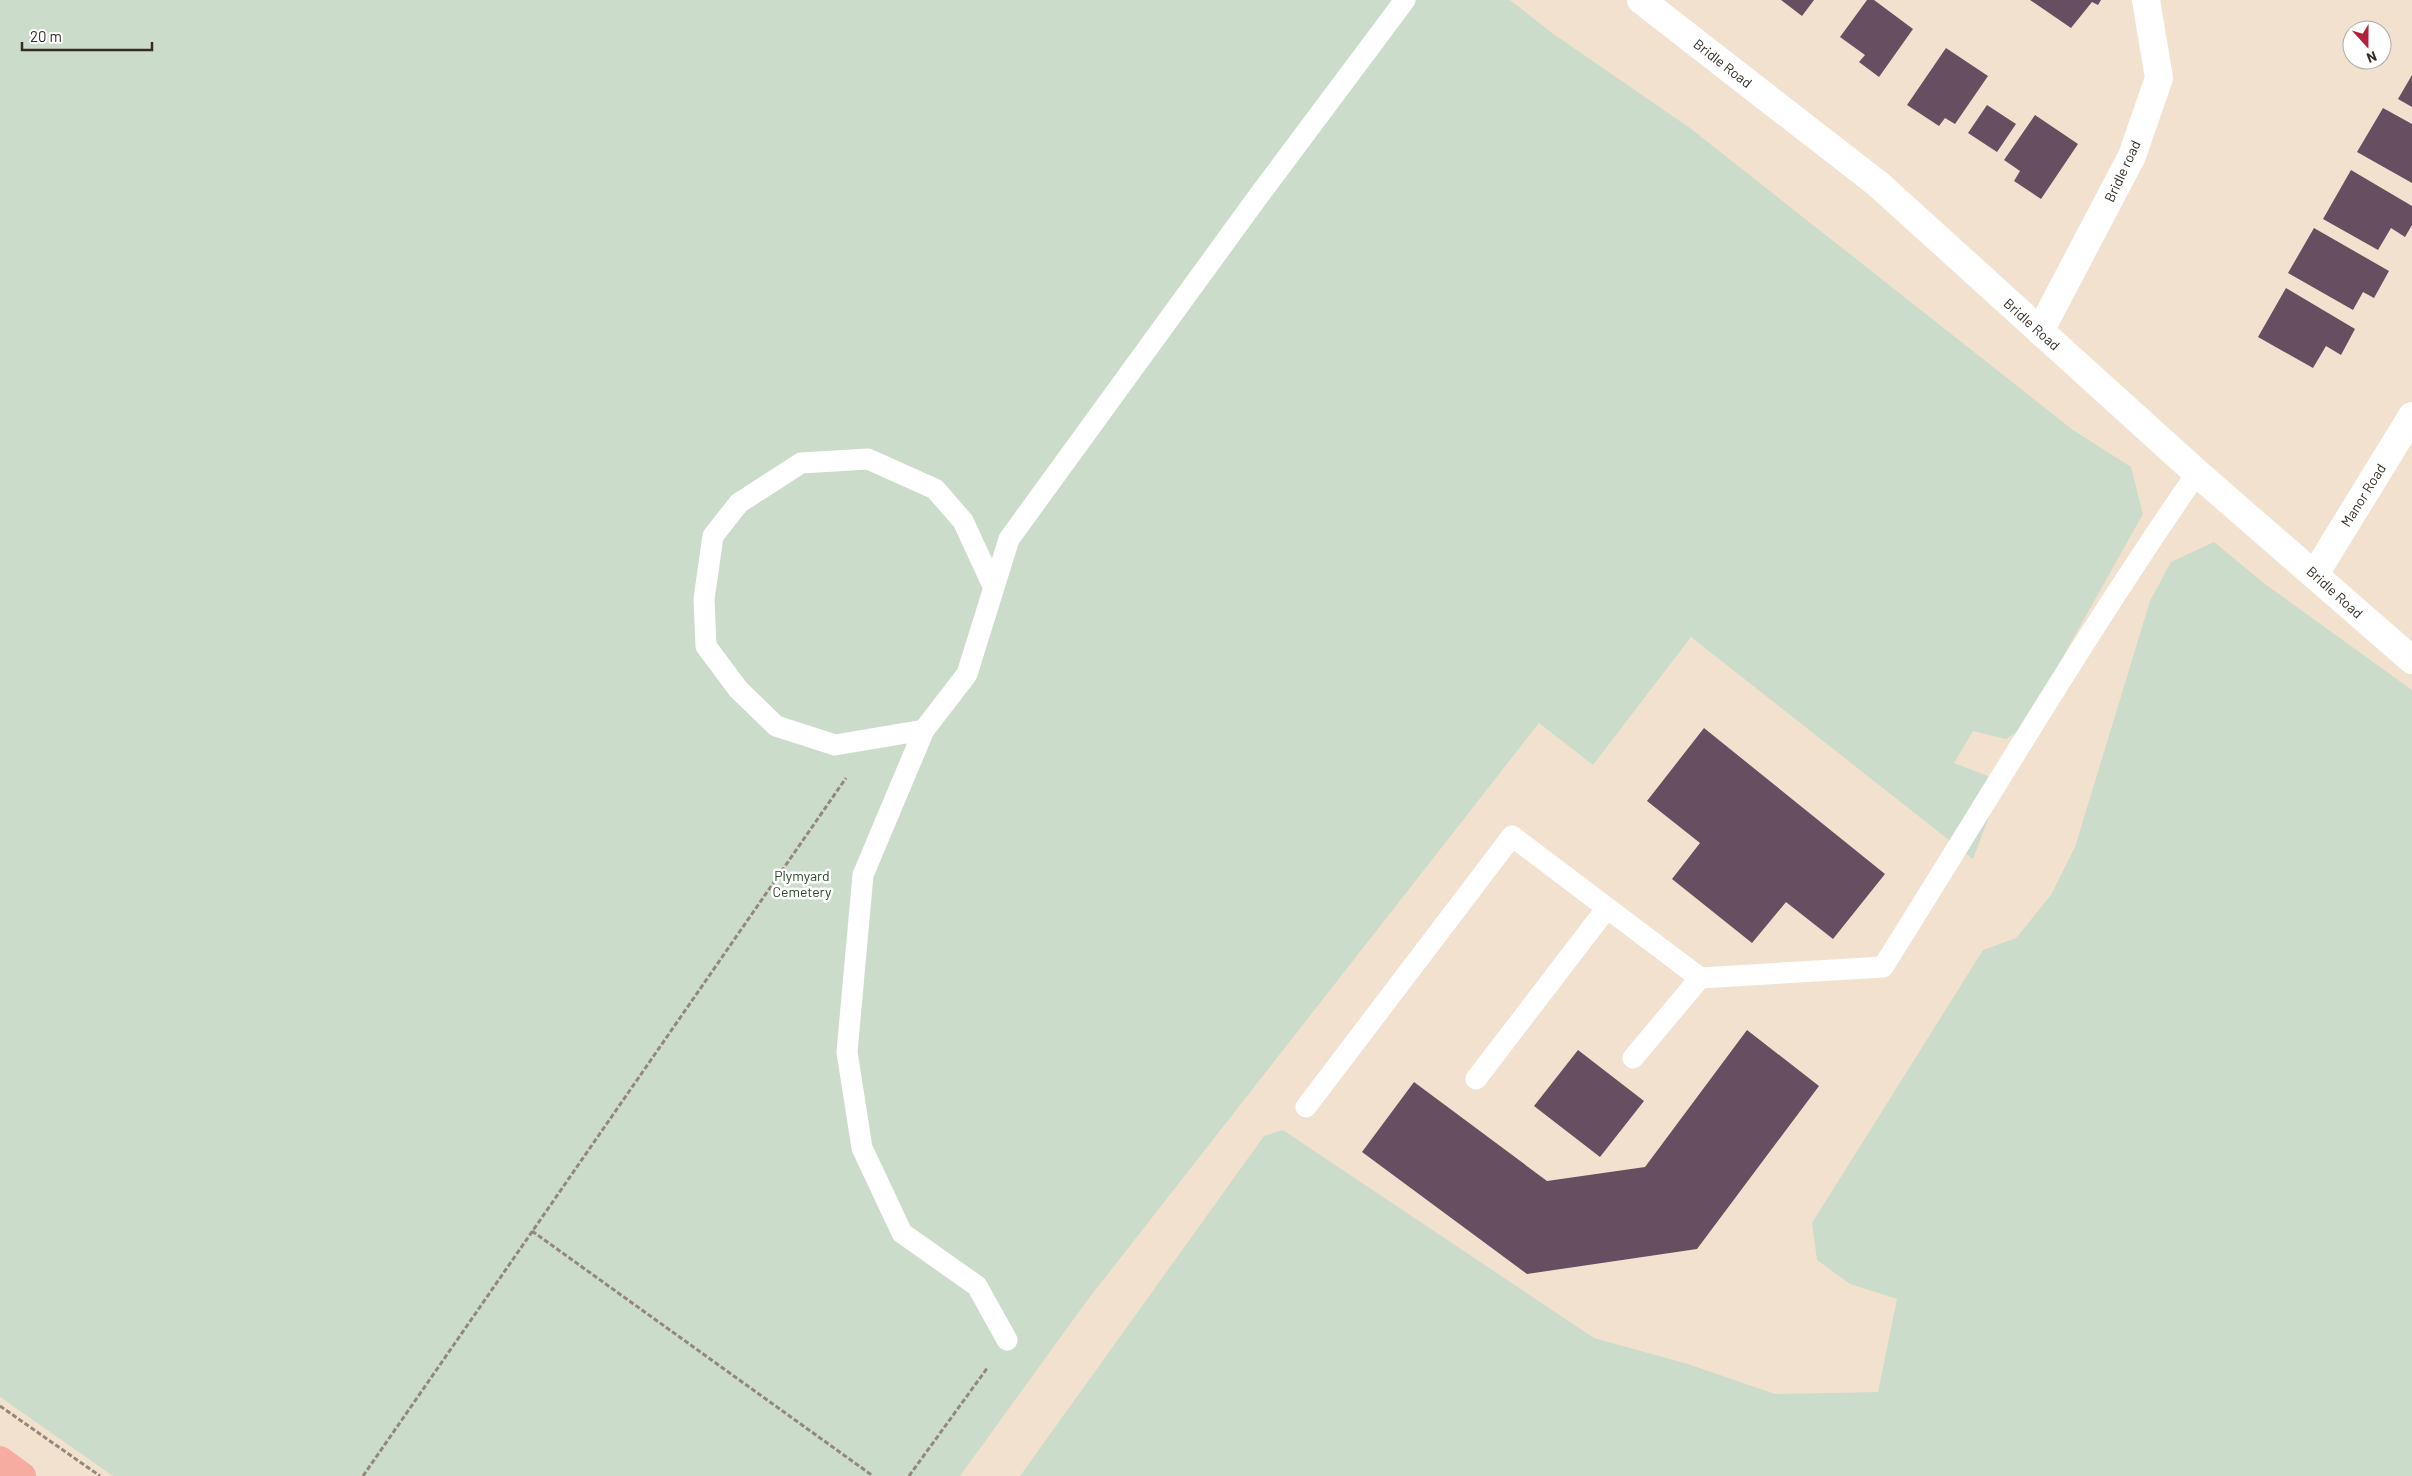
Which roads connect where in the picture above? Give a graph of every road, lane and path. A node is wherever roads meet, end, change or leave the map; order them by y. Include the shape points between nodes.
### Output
1 (1405, 0) edge
2 (2146, 0) edge
3 (1655, 4) edge
4 (2040, 331) junction
5 (2412, 416) edge
6 (2197, 473) junction
7 (2314, 574) junction
8 (994, 588) junction
9 (2412, 660) edge
10 (924, 730) junction
11 (872, 740) junction
12 (1607, 908) junction
13 (1700, 978) junction
14 (1633, 1058) dead end
15 (1476, 1078) dead end
16 (1306, 1107) dead end
17 (532, 1231) junction
18 (1007, 1340) joint
19 (0, 1406) edge
20 (0, 1460) edge
21 (22, 1476) edge
22 (100, 1476) edge
23 (363, 1476) edge
24 (873, 1476) edge
25 (909, 1476) edge

1 - 8 lane via 1009,539
2 - 4 street, Bridle road via 2159,78 2132,156
3 - 4 street, Bridle Road via 1878,184
4 - 6 street, Bridle Road
5 - 7 street, Manor Road
6 - 7 street, Bridle Road
6 - 13 lane via 2080,649 1883,967
7 - 9 street, Bridle Road
8 - 10 lane via 967,674
8 - 11 lane via 963,521 935,489 868,459 801,463 739,503 713,536 704,599 706,646 738,689 776,726 835,745
10 - 11 lane
10 - 18 lane via 863,875 847,1052 862,1148 902,1233 977,1286
11 - 17 path
12 - 13 lane
12 - 15 lane
12 - 16 lane via 1512,836
13 - 14 lane
17 - 23 path
17 - 24 path
18 - 25 path
19 - 22 path
20 - 21 highway

